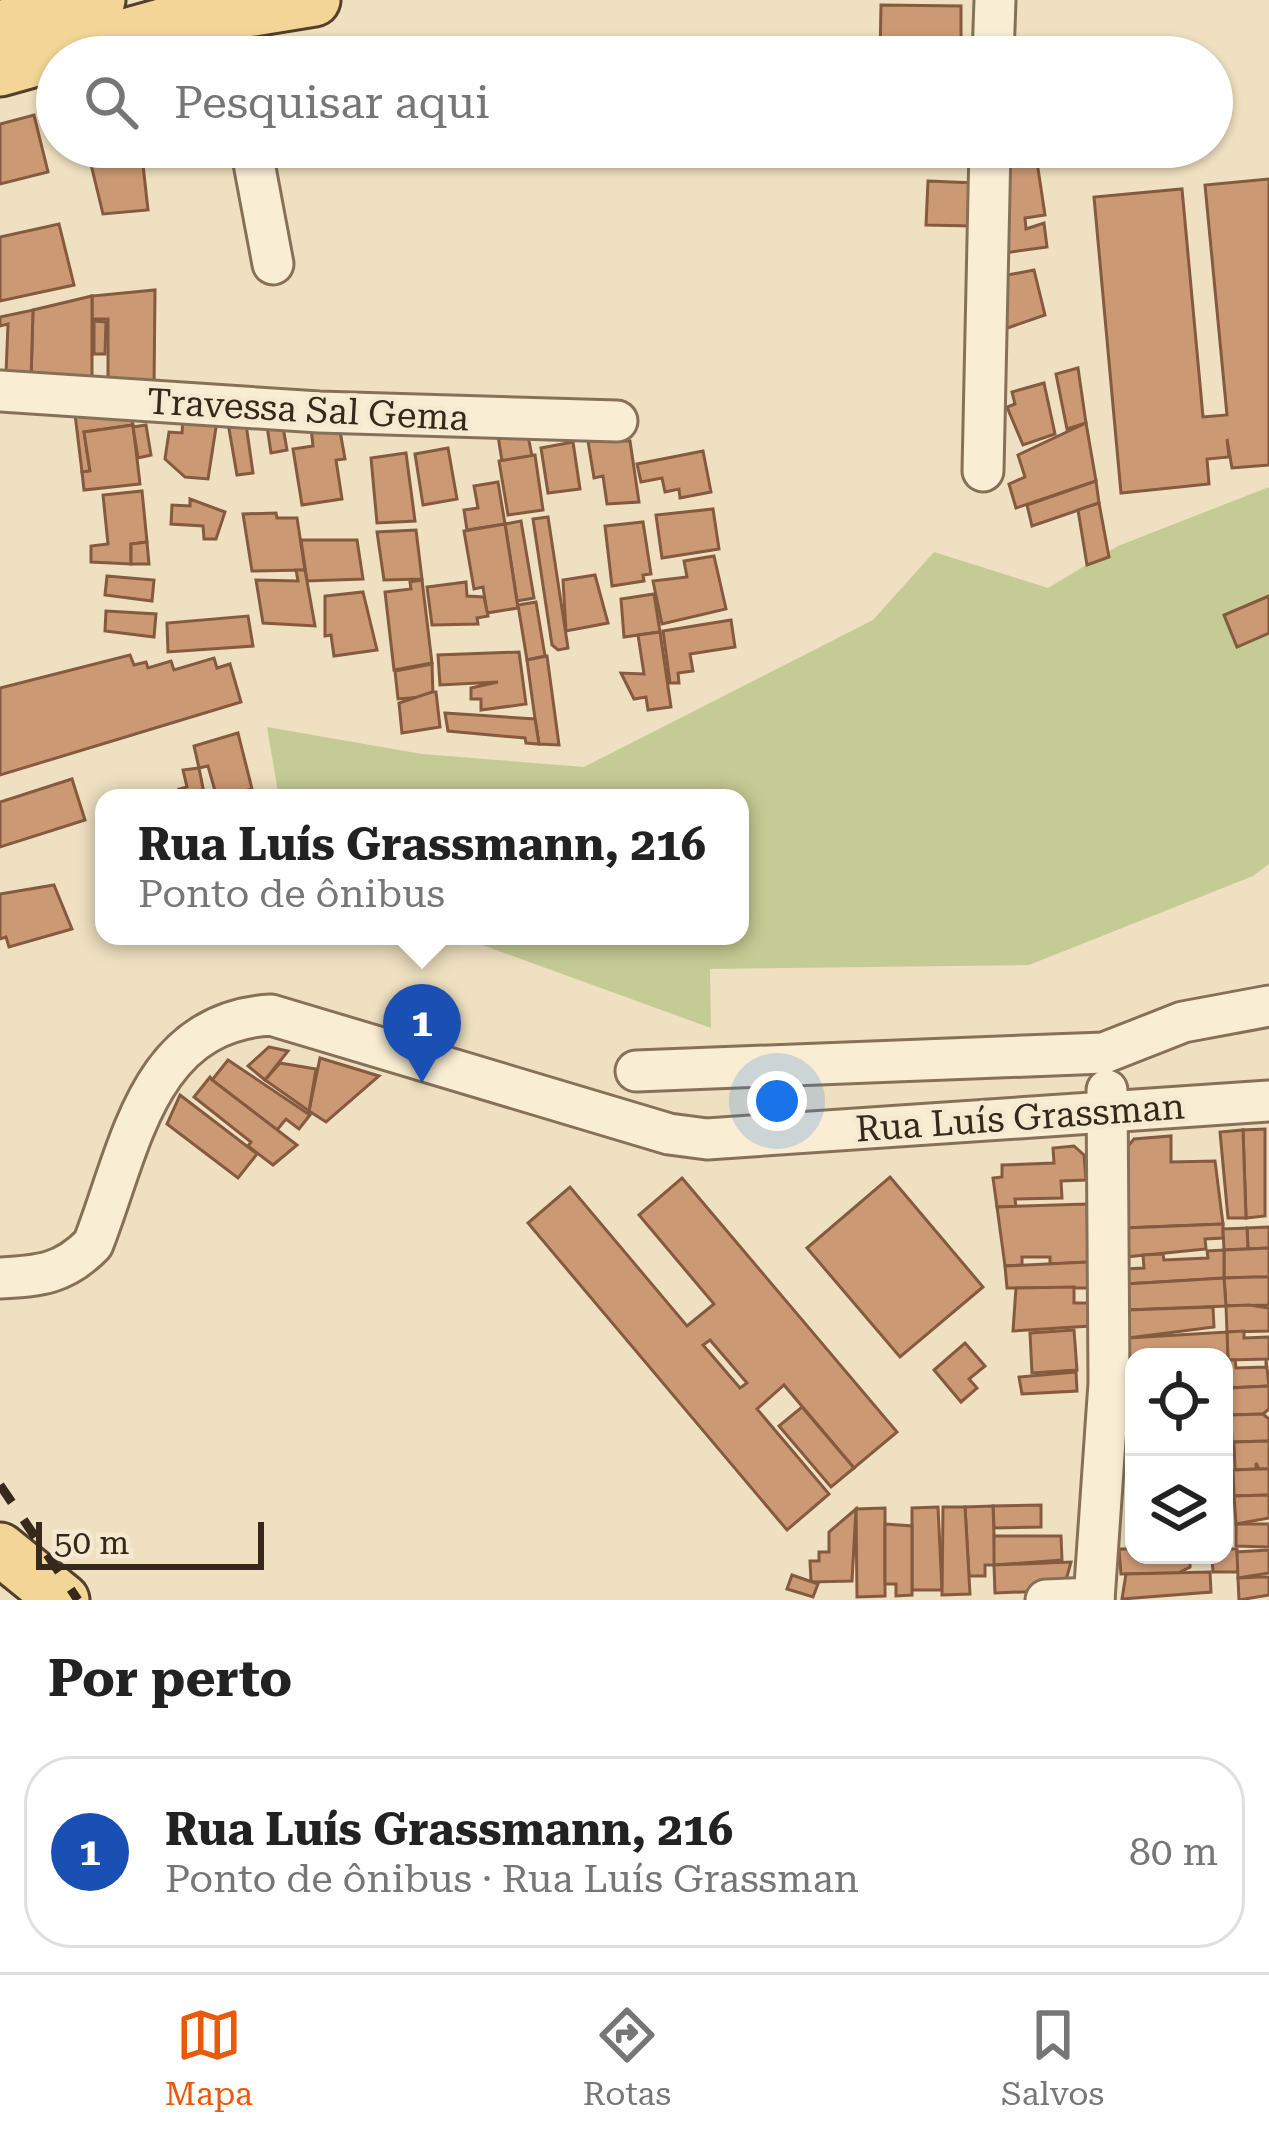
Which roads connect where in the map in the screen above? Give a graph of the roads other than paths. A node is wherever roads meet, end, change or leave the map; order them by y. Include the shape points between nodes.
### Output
1 (100, 0) edge
2 (314, 0) edge
3 (995, 0) edge
4 (0, 27) edge
5 (219, 36) edge
6 (994, 36) edge
7 (36, 65) edge
8 (0, 70) edge
9 (255, 168) edge
10 (990, 168) edge
11 (273, 264) dead end
12 (0, 391) edge
13 (616, 421) dead end
14 (983, 471) dead end
15 (1269, 1006) edge
16 (1104, 1053) junction
17 (635, 1071) dead end
18 (1269, 1101) edge
19 (1109, 1111) junction
20 (0, 1278) edge
21 (0, 1549) edge
22 (1094, 1599) edge
23 (63, 1600) edge
24 (1046, 1600) edge

1 - 4 main road
2 - 5 main road
3 - 6 street
7 - 8 main road
9 - 11 street
10 - 14 street
12 - 13 street, Travessa Sal Gema
15 - 16 street via 1183,1022
16 - 17 street
16 - 19 street
18 - 19 street, Rua Luís Grassman
19 - 20 street, Rua Luís Grassman via 707,1139 272,1015 234,1017 190,1040 160,1072 93,1244 48,1276
19 - 22 street via 1109,1383
21 - 23 main road
22 - 24 street

